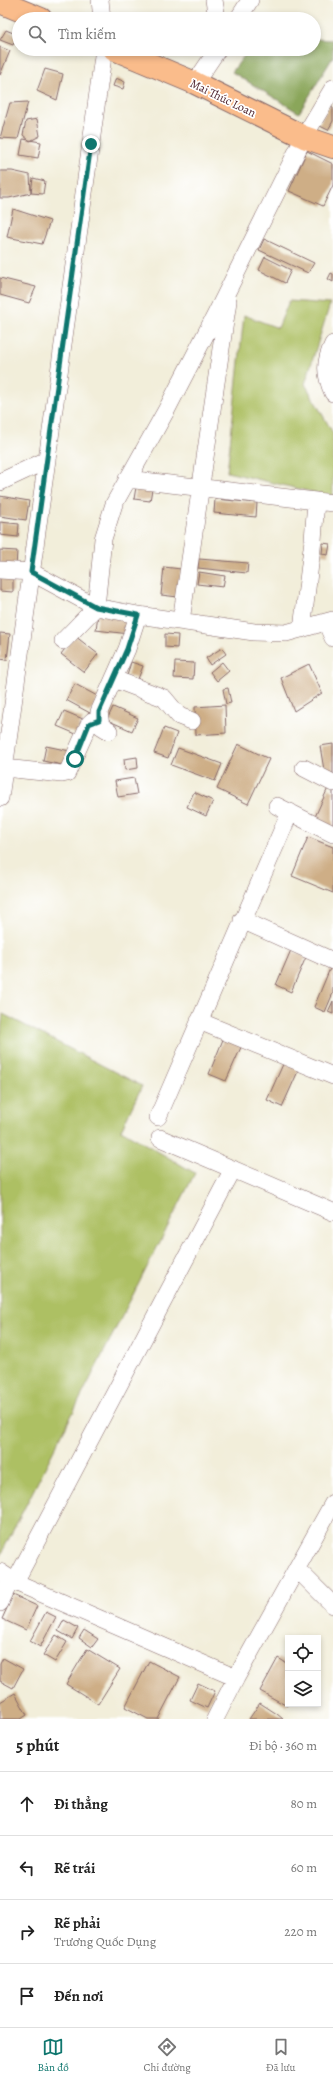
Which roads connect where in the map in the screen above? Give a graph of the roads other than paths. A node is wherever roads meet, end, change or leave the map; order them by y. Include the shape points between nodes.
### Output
1 (100, 0) edge
2 (214, 0) edge
3 (250, 0) edge
4 (0, 3) edge
5 (23, 12) edge
6 (101, 12) edge
7 (216, 12) edge
8 (242, 12) edge
9 (103, 56) edge
10 (131, 56) edge
11 (205, 56) edge
12 (213, 56) edge
13 (195, 83) junction
14 (333, 88) edge
15 (304, 137) junction
16 (333, 146) edge
17 (231, 281) junction
18 (333, 344) edge
19 (333, 393) edge
20 (47, 460) junction
21 (127, 479) junction
22 (0, 482) edge
23 (201, 488) junction
24 (316, 501) junction
25 (333, 503) edge
26 (0, 570) edge
27 (31, 572) junction
28 (96, 607) junction
29 (138, 615) junction
30 (181, 621) junction
31 (330, 621) edge
32 (302, 629) junction
33 (333, 638) edge
34 (63, 641) dead end
35 (114, 679) junction
36 (192, 720) dead end
37 (4, 768) junction
38 (304, 768) dead end
39 (333, 783) edge
40 (0, 798) edge
41 (333, 834) edge
42 (242, 920) junction
43 (333, 961) edge
44 (199, 1021) junction
45 (333, 1076) edge
46 (158, 1117) dead end
47 (160, 1138) dead end
48 (233, 1169) junction
49 (333, 1212) edge
50 (333, 1503) edge
51 (297, 1568) junction
52 (9, 1578) edge
53 (0, 1603) edge
54 (333, 1605) edge
55 (236, 1678) junction
56 (215, 1719) edge

1 - 6 street
2 - 7 street
3 - 8 street
4 - 5 main road
9 - 20 street
10 - 13 main road, Mai Thúc Loan
11 - 13 street
12 - 13 street
13 - 15 main road, Mai Thúc Loan
14 - 15 street
15 - 16 main road, Mai Thúc Loan
15 - 17 street
17 - 21 street via 167,409
17 - 23 street
18 - 19 street via 326,376
20 - 22 street
20 - 27 street
21 - 23 street
21 - 28 street via 114,504 105,530
23 - 24 street
23 - 30 street
24 - 25 street
24 - 32 street
26 - 27 street
27 - 28 street
27 - 37 street
28 - 29 street
28 - 34 street
29 - 30 street
29 - 35 street via 134,632
30 - 32 street via 254,632 286,633
31 - 32 street
31 - 33 street
35 - 36 street via 164,698 179,716
35 - 37 street via 99,712 104,726 89,724 67,773
37 - 40 street
38 - 39 street
41 - 42 street via 283,809
42 - 43 street
42 - 44 street
44 - 45 street
44 - 46 street
47 - 48 street
48 - 49 street
48 - 52 street
50 - 51 street
51 - 54 street
51 - 55 street
52 - 53 street
52 - 55 street
55 - 56 street

